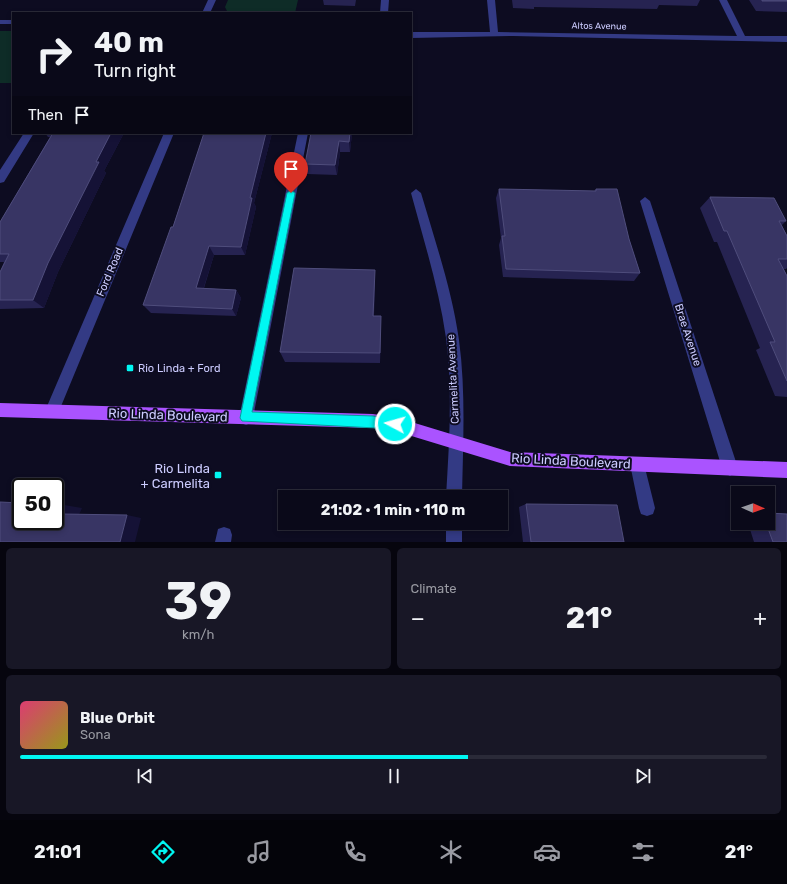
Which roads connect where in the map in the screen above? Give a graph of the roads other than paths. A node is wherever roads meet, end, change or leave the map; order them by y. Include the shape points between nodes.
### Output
1 (212, 0) edge
2 (385, 0) edge
3 (491, 0) edge
4 (723, 0) edge
5 (206, 12) edge
6 (384, 12) edge
7 (0, 22) edge
8 (12, 22) edge
9 (412, 35) edge
10 (494, 35) junction
11 (744, 39) junction
12 (787, 39) edge
13 (28, 134) edge
14 (169, 134) edge
15 (303, 134) edge
16 (0, 179) edge
17 (416, 193) dead end
18 (645, 201) dead end
19 (0, 410) edge
20 (52, 412) junction
21 (246, 418) junction
22 (455, 442) junction
23 (637, 464) junction
24 (730, 468) junction
25 (787, 470) edge
26 (454, 490) edge
27 (647, 508) dead end
28 (454, 530) edge
29 (454, 542) edge

1 - 5 street
2 - 6 street
3 - 10 street
4 - 11 street
7 - 8 street
9 - 10 street, Altos Avenue
10 - 11 street, Altos Avenue
11 - 12 street, Altos Avenue
13 - 16 street
14 - 20 street, Ford Road
15 - 21 street
17 - 22 street, Carmelita Avenue via 449,318 454,365
18 - 24 street, Brae Avenue
19 - 20 main road, Rio Linda Boulevard
20 - 21 main road, Rio Linda Boulevard
21 - 22 main road, Rio Linda Boulevard via 373,421 395,424
22 - 23 main road, Rio Linda Boulevard via 510,459
22 - 26 street, Carmelita Avenue
23 - 24 main road, Rio Linda Boulevard
23 - 27 street
24 - 25 main road, Rio Linda Boulevard
28 - 29 street

